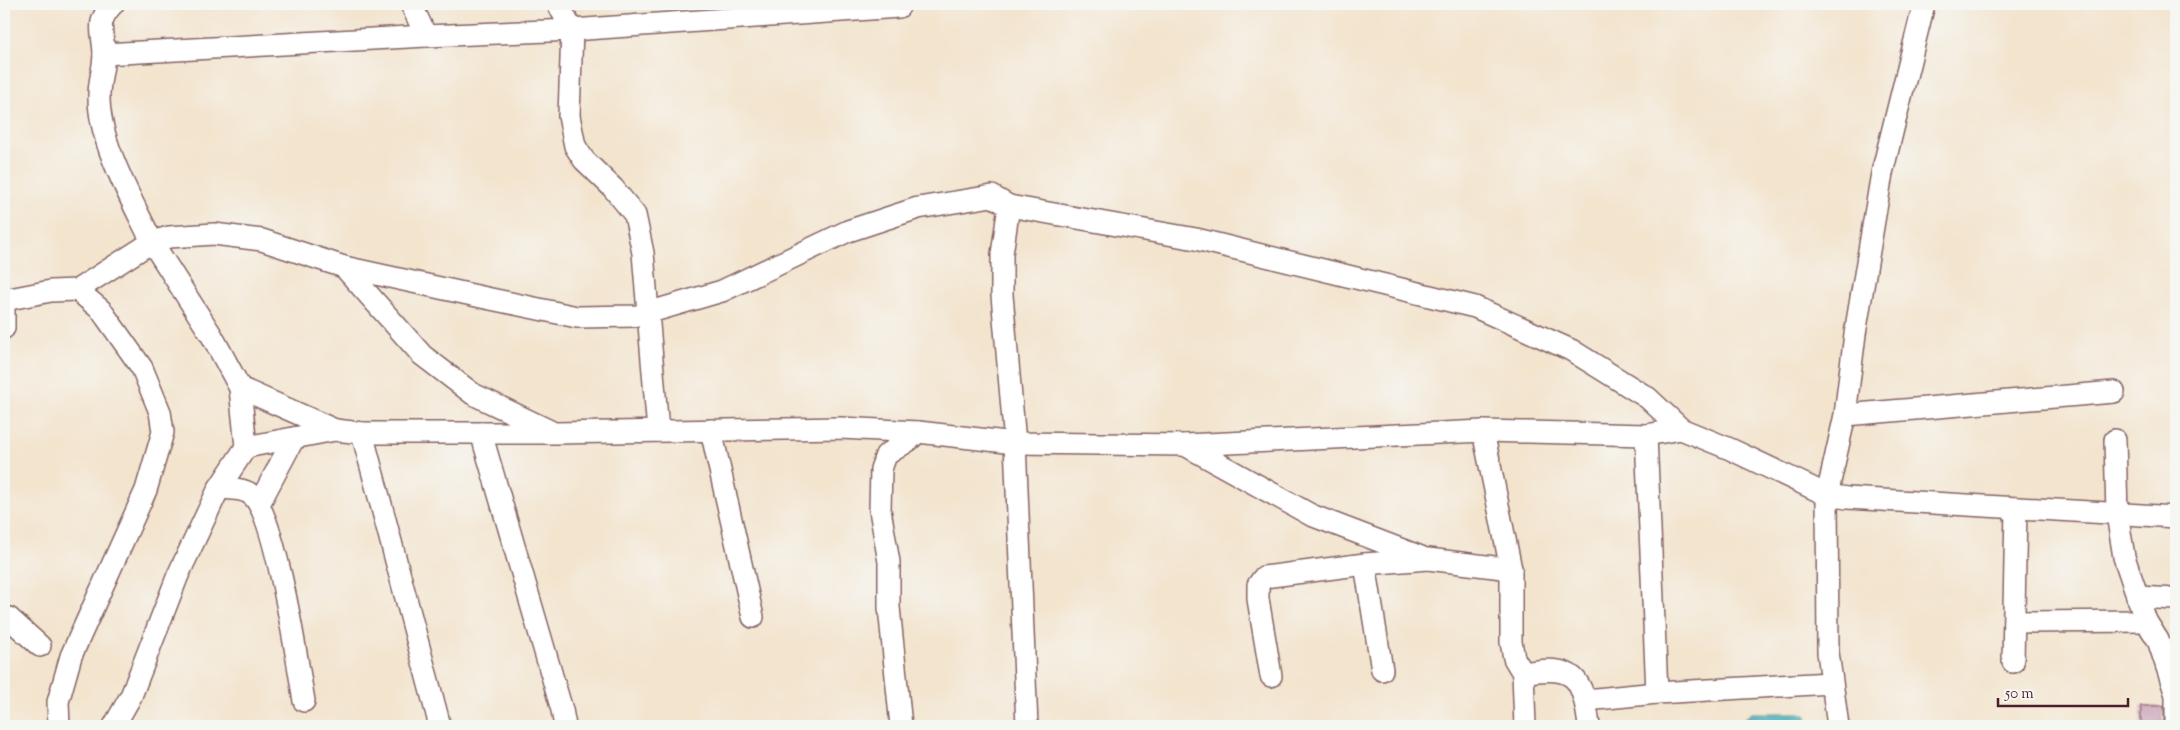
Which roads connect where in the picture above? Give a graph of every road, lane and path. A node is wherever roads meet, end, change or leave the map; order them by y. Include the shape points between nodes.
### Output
1 (113, 4) edge
2 (411, 4) edge
3 (558, 4) edge
4 (1924, 4) edge
5 (899, 7) dead end
6 (572, 30) junction
7 (426, 36) junction
8 (104, 54) junction
9 (1009, 206) junction
10 (152, 242) junction
11 (344, 267) junction
12 (77, 290) junction
13 (4, 300) edge
14 (4, 308) edge
15 (648, 313) junction
16 (4, 328) edge
17 (240, 388) junction
18 (2114, 392) dead end
19 (1845, 415) junction
20 (1681, 429) junction
21 (335, 430) junction
22 (712, 430) junction
23 (658, 431) junction
24 (1483, 431) junction
25 (918, 432) junction
26 (362, 433) junction
27 (481, 433) junction
28 (555, 434) junction
29 (1646, 435) junction
30 (294, 438) junction
31 (2115, 440) dead end
32 (1015, 443) junction
33 (1185, 445) junction
34 (246, 447) junction
35 (219, 488) junction
36 (1827, 495) junction
37 (260, 504) junction
38 (2016, 508) junction
39 (2117, 514) junction
40 (2176, 517) edge
41 (1428, 560) junction
42 (1365, 564) junction
43 (1510, 570) junction
44 (2137, 597) junction
45 (2176, 599) edge
46 (4, 616) edge
47 (753, 617) dead end
48 (2146, 621) junction
49 (2014, 622) junction
50 (40, 646) dead end
51 (2013, 662) dead end
52 (1382, 670) dead end
53 (1523, 673) junction
54 (1271, 676) dead end
55 (1831, 682) junction
56 (1657, 692) junction
57 (1586, 700) junction
58 (304, 701) dead end
59 (59, 726) edge
60 (114, 726) edge
61 (440, 726) edge
62 (565, 726) edge
63 (901, 726) edge
64 (1026, 726) edge
65 (1525, 726) edge
66 (1589, 726) edge
67 (1838, 726) edge
68 (2176, 726) edge

1 - 8 street via 104,15 100,29
2 - 7 street
3 - 6 street
4 - 19 street via 1882,173
5 - 6 street
6 - 7 street
6 - 15 street via 571,133 584,160 635,215 643,253
7 - 8 street
8 - 10 street via 98,96 103,128 120,177
9 - 15 street via 992,196 918,208 848,231 722,291
9 - 20 street via 1196,239 1476,307 1571,350 1648,398
9 - 32 street via 1002,254 1002,295
10 - 11 street via 168,237 214,234 262,240
10 - 12 street
10 - 17 street via 212,336
11 - 15 street via 577,317
11 - 28 street via 422,356 473,394
12 - 13 street via 51,291
12 - 59 street via 101,310 142,368 160,412 163,432 146,490 71,656 58,702
14 - 16 street
15 - 23 street
17 - 21 street
17 - 34 street
18 - 19 street
19 - 36 street
20 - 29 street
20 - 36 street
21 - 26 street
21 - 30 street
22 - 23 street
22 - 25 street via 841,428
22 - 47 street
23 - 28 street
24 - 29 street
24 - 33 street
24 - 43 street
25 - 32 street
25 - 63 street via 886,455 880,469 880,510 889,562 889,607
26 - 27 street
26 - 61 street
27 - 28 street
27 - 62 street
29 - 56 street
30 - 34 street
30 - 37 street
31 - 39 street
32 - 33 street
32 - 64 street
33 - 41 street via 1311,515
34 - 35 street
35 - 37 street via 249,493
35 - 60 street via 178,575 131,696
36 - 38 street
36 - 55 street
37 - 58 street via 278,560
38 - 39 street
38 - 49 street
39 - 40 street
39 - 44 street via 2124,557
41 - 42 street
41 - 43 street
42 - 52 street
42 - 54 street via 1264,577 1258,585 1258,599
43 - 53 street via 1511,642 1514,658
44 - 45 street
44 - 48 street
46 - 50 street
48 - 49 street
48 - 68 street via 2158,640 2176,695
49 - 51 street
53 - 57 street via 1558,670 1573,676
53 - 65 street
55 - 56 street
55 - 67 street
56 - 57 street
57 - 66 street

